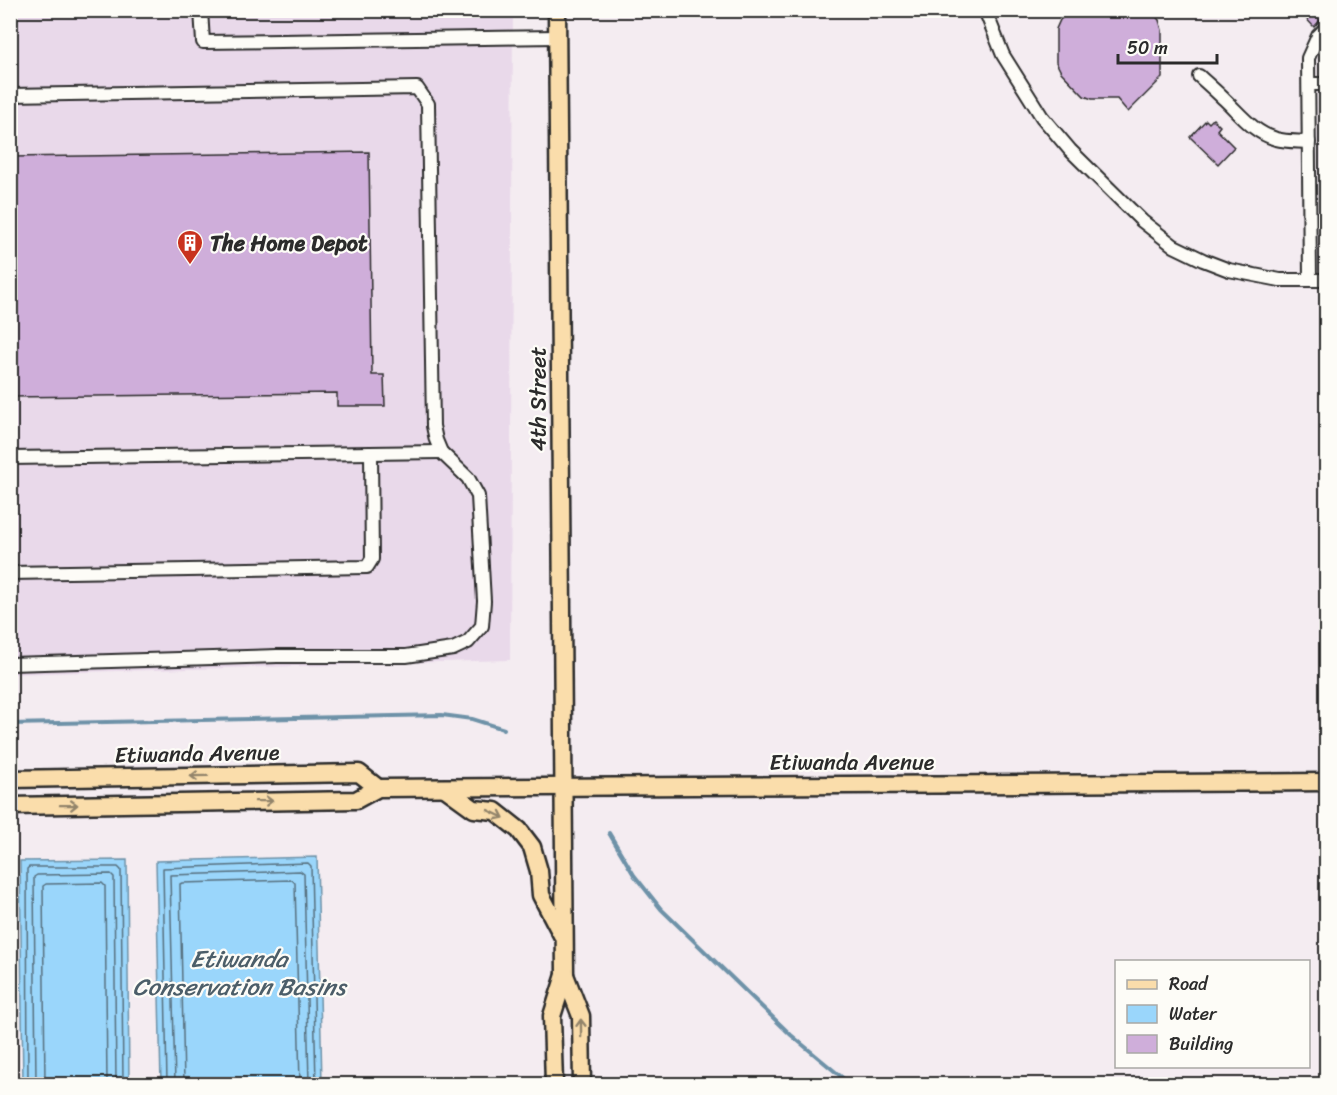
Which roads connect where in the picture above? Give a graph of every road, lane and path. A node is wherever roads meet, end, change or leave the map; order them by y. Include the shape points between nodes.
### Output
1 (201, 10) edge
2 (557, 10) edge
3 (986, 10) edge
4 (1326, 28) edge
5 (558, 37) junction
6 (1326, 40) edge
7 (1314, 50) junction
8 (1199, 76) dead end
9 (1309, 84) junction
10 (1326, 84) edge
11 (10, 95) edge
12 (1309, 142) junction
13 (1310, 280) junction
14 (1326, 280) edge
15 (441, 452) junction
16 (371, 453) junction
17 (10, 458) edge
18 (10, 573) edge
19 (10, 664) edge
20 (10, 779) edge
21 (1326, 782) edge
22 (562, 787) junction
23 (378, 788) junction
24 (445, 788) junction
25 (10, 806) edge
26 (565, 942) junction
27 (565, 975) junction
28 (554, 1084) edge
29 (582, 1084) edge

1 - 5 lane via 203,42
2 - 5 main road, 4th Street
3 - 13 lane via 1003,55 1042,117 1143,221 1174,246 1229,270 1280,280
4 - 7 lane via 1318,36
5 - 22 main road, 4th Street
6 - 7 lane
7 - 9 lane via 1308,58
8 - 12 lane via 1258,131 1274,139
9 - 10 lane
9 - 12 lane
11 - 15 lane via 417,88 428,104 433,426
12 - 13 lane
13 - 14 lane
15 - 16 lane
15 - 19 lane via 468,478 478,496 484,601 482,626 468,642 453,649 406,656
16 - 17 lane
16 - 18 lane via 372,559 367,567
23 -> 20 main road, Etiwanda Avenue via 359,773
21 - 22 main road, Etiwanda Avenue
22 - 24 main road, Etiwanda Avenue
22 - 26 main road, 4th Street
23 - 24 main road, Etiwanda Avenue
25 -> 23 main road, Etiwanda Avenue via 356,800
24 -> 26 main road via 474,808 495,812 526,838 539,870 541,895
26 - 27 main road, 4th Street
27 - 28 main road via 552,1016
29 -> 27 main road via 581,1016

